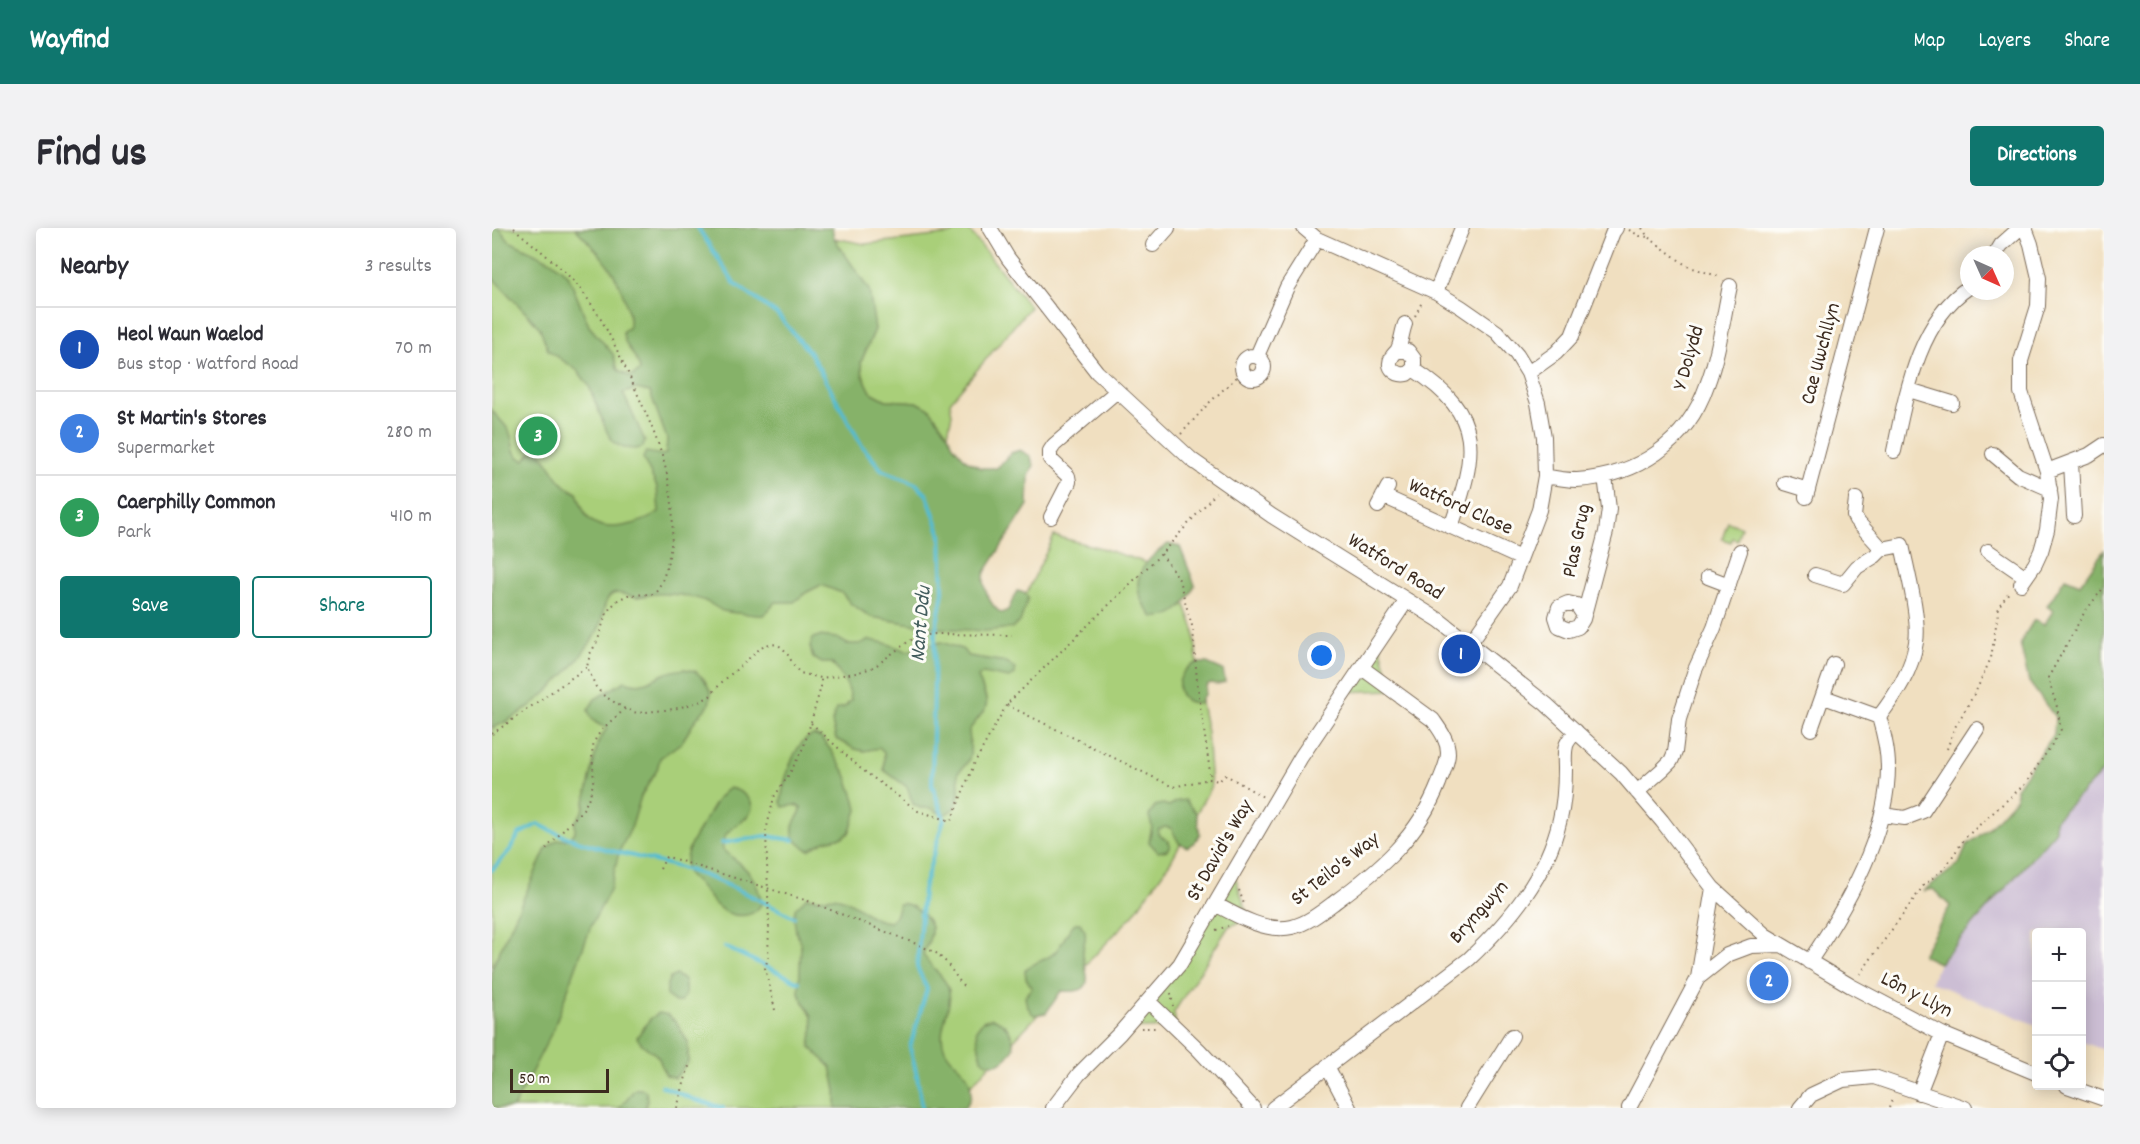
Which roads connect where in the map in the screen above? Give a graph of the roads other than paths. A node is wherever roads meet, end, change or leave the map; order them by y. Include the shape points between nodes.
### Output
1 (990, 228) edge
2 (1168, 228) edge
3 (1304, 228) edge
4 (1462, 228) edge
5 (1616, 228) edge
6 (1877, 228) edge
7 (2020, 228) edge
8 (2025, 228) edge
9 (1317, 239) junction
10 (1153, 245) dead end
11 (2000, 246) edge
12 (1730, 286) road end
13 (1432, 291) junction
14 (1960, 293) edge
15 (1405, 324) road end
16 (1242, 372) road end
17 (1528, 373) junction
18 (1909, 390) junction
19 (1117, 391) junction
20 (1952, 403) dead end
21 (2104, 445) edge
22 (1894, 451) dead end
23 (1993, 454) dead end
24 (2071, 463) junction
25 (2048, 471) junction
26 (1545, 476) junction
27 (1605, 476) junction
28 (1785, 483) dead end
29 (2050, 489) junction
30 (1383, 496) dead end
31 (1856, 499) dead end
32 (2074, 516) dead end
33 (1051, 517) dead end
34 (1450, 527) junction
35 (1882, 549) junction
36 (1740, 551) dead end
37 (1988, 551) dead end
38 (1520, 558) junction
39 (1815, 575) dead end
40 (1708, 577) dead end
41 (1729, 585) junction
42 (1407, 600) junction
43 (1583, 614) dead end
44 (1470, 643) junction
45 (1834, 664) dead end
46 (1362, 668) junction
47 (1824, 697) junction
48 (1880, 717) junction
49 (1811, 729) dead end
50 (1977, 729) dead end
51 (1576, 731) junction
52 (1637, 792) junction
53 (1882, 815) junction
54 (1713, 888) junction
55 (1215, 904) junction
56 (1781, 945) junction
57 (1809, 962) junction
58 (1698, 978) junction
59 (1148, 1001) junction
60 (1942, 1034) junction
61 (1512, 1036) dead end
62 (1327, 1066) junction
63 (2032, 1071) edge
64 (2078, 1090) edge
65 (1920, 1093) junction
66 (2104, 1099) edge
67 (1053, 1108) edge
68 (1253, 1108) edge
69 (1273, 1108) edge
70 (1349, 1108) edge
71 (1467, 1108) edge
72 (1629, 1108) edge
73 (1800, 1108) edge
74 (1965, 1108) edge

1 - 19 street, Watford Road via 1066,334
2 - 10 street
3 - 9 street
4 - 13 street
5 - 17 street via 1572,336
6 - 28 street, Cae Uwchllyn via 1807,493
7 - 11 street
8 - 25 street via 2039,278 2038,306 2021,361 2020,392
9 - 13 street
9 - 16 street via 1287,287 1257,356 1243,361
12 - 27 street, Y Dolydd via 1707,385 1691,419 1664,449 1639,464
13 - 17 street via 1497,332
14 - 18 street via 1925,339
15 - 34 street via 1398,351 1412,355 1413,369 1441,389 1462,416 1470,447 1468,475
17 - 26 street via 1544,437
18 - 20 street
18 - 22 street
19 - 33 street via 1050,452 1050,459 1068,476 1069,482
19 - 42 street, Watford Road via 1224,484
21 - 24 street
23 - 29 street via 2018,475
24 - 25 street
24 - 32 street
25 - 29 street
26 - 27 street, Y Dolydd via 1575,480
26 - 38 street via 1539,510
27 - 43 street, Plas Grug via 1610,509
29 - 37 street via 2047,530 2041,551 2024,580
30 - 34 street, Watford Close
31 - 35 street via 1856,520
34 - 38 street, Watford Close
35 - 39 street via 1857,567 1843,584
35 - 48 street via 1902,545 1917,640 1899,691
36 - 41 street
38 - 44 street via 1506,594
40 - 41 street
41 - 52 street via 1679,719 1675,752 1671,761
42 - 44 street, Watford Road
42 - 46 street, St David's Way
44 - 51 street, Watford Road
45 - 47 street
46 - 55 street, St David's Way via 1301,757
46 - 55 street, St Teilo's Way via 1433,720 1442,731 1448,753 1445,767 1423,815 1388,860 1305,922 1292,927 1271,927
47 - 48 street
47 - 49 street
48 - 53 street via 1888,768
50 - 53 street via 1923,811 1905,818
51 - 52 street, Watford Road
51 - 62 street, Bryngwyn via 1566,745 1565,789 1550,852 1517,908 1469,959
52 - 54 street, Watford Road
53 - 57 street via 1855,888
54 - 56 street, Watford Road
54 - 58 street
55 - 59 street, St David's Way via 1180,964
56 - 57 street, Lôn y Llyn
56 - 58 street via 1751,946 1727,955
57 - 60 street, Lôn y Llyn
58 - 72 street
59 - 67 street, St David's Way via 1079,1074
59 - 68 street
60 - 63 street, Lôn y Llyn
60 - 65 street
61 - 71 street
62 - 69 street, Bryngwyn
62 - 70 street
64 - 66 street
65 - 73 street via 1874,1077 1843,1080 1811,1095
65 - 74 street

